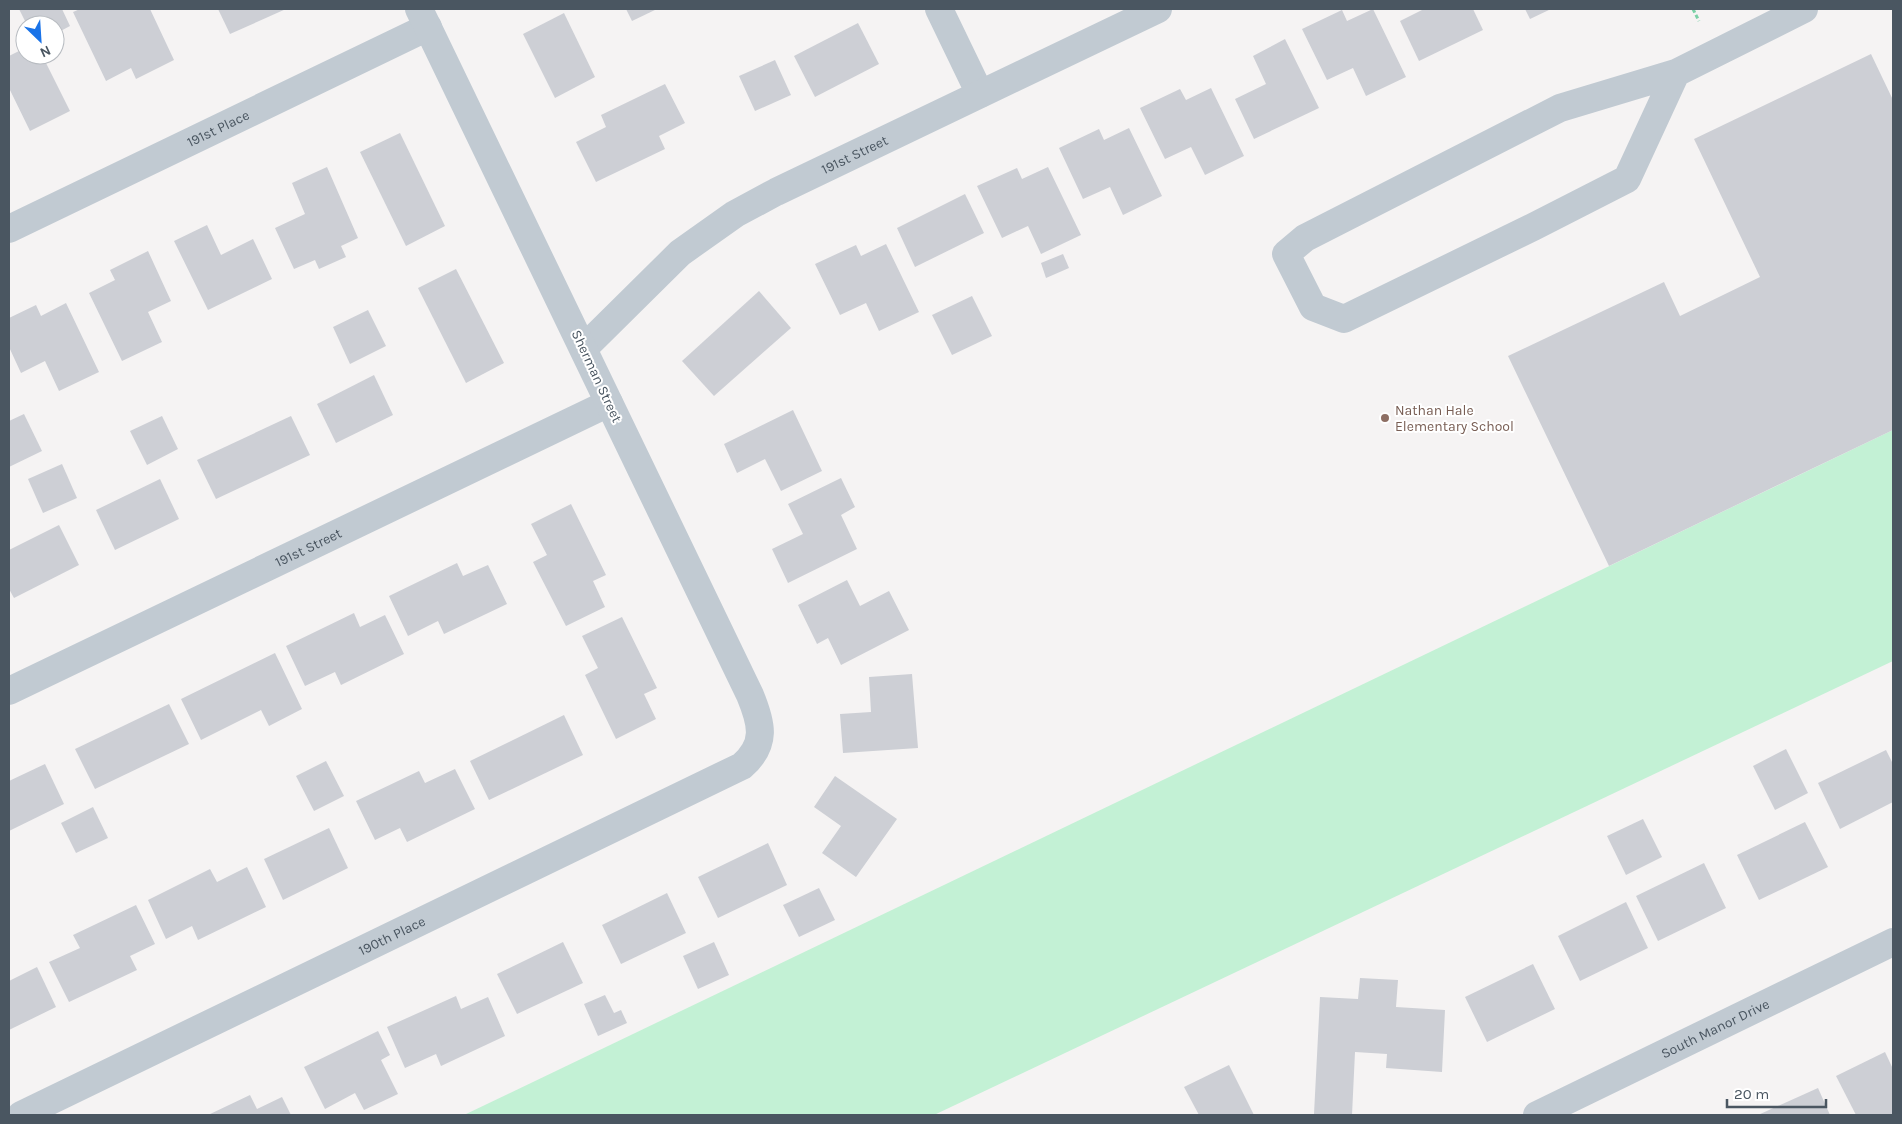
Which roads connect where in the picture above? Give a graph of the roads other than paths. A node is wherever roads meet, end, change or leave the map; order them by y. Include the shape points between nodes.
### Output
1 (939, 9) edge
2 (1158, 9) edge
3 (1804, 9) edge
4 (424, 18) edge
5 (1676, 72) junction
6 (980, 94) junction
7 (9, 229) edge
8 (584, 348) junction
9 (609, 403) junction
10 (9, 691) edge
11 (758, 747) joint
12 (1893, 942) edge
13 (21, 1115) edge
14 (1537, 1115) edge

1 - 6 street
2 - 6 street, 191st Street
3 - 5 street
4 - 7 street, 191st Place
4 - 8 street, Sherman Street
5 - 5 street via 1560,108 1305,238 1286,254 1313,307 1344,319 1627,179
6 - 8 street, 191st Street via 736,214 680,253
8 - 9 street, Sherman Street
9 - 10 street, 191st Street
9 - 11 street, Sherman Street via 753,702 760,725
11 - 13 street, 190th Place via 742,766
12 - 14 street, South Manor Drive

